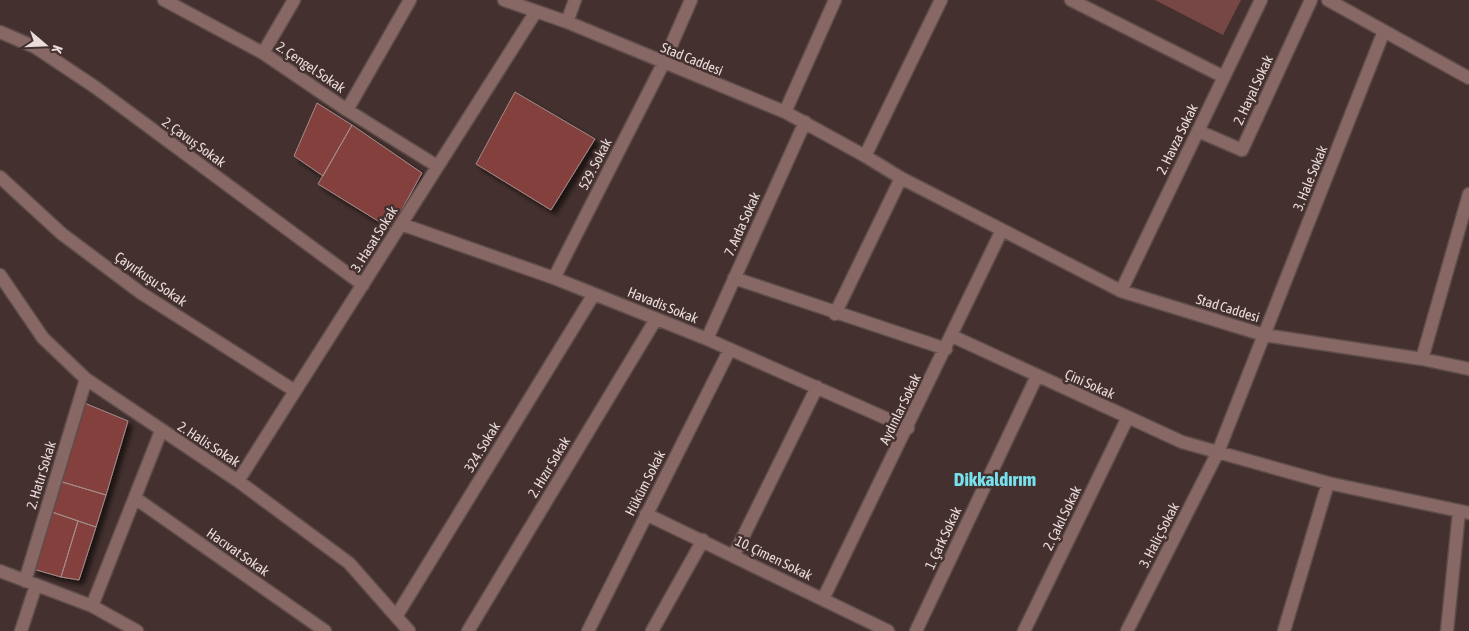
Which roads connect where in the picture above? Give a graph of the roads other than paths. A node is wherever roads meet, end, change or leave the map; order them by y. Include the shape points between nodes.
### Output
1 (164, 0) edge
2 (294, 0) edge
3 (410, 0) edge
4 (504, 0) edge
5 (575, 0) edge
6 (692, 0) edge
7 (835, 0) edge
8 (941, 0) edge
9 (1071, 0) edge
10 (1261, 0) edge
11 (1311, 0) edge
12 (1328, 0) edge
13 (536, 13) junction
14 (566, 22) junction
15 (1384, 31) junction
16 (0, 32) edge
17 (263, 53) junction
18 (663, 64) junction
19 (1224, 77) junction
20 (1469, 78) edge
21 (347, 110) junction
22 (785, 112) junction
23 (805, 122) junction
24 (1198, 130) junction
25 (865, 156) junction
26 (437, 166) junction
27 (0, 178) edge
28 (901, 178) junction
29 (1469, 194) edge
30 (401, 224) junction
31 (1002, 230) junction
32 (0, 275) edge
33 (554, 278) junction
34 (734, 278) junction
35 (363, 286) junction
36 (1121, 291) junction
37 (594, 294) junction
38 (835, 314) junction
39 (656, 319) junction
40 (1264, 335) junction
41 (952, 336) junction
42 (707, 339) junction
43 (730, 349) junction
44 (946, 349) junction
45 (1422, 359) junction
46 (1469, 369) edge
47 (1036, 376) junction
48 (86, 378) junction
49 (817, 388) junction
50 (295, 390) junction
51 (1128, 418) junction
52 (908, 428) junction
53 (161, 431) junction
54 (1218, 452) junction
55 (238, 481) junction
56 (1328, 482) junction
57 (134, 498) junction
58 (1464, 512) edge
59 (646, 514) junction
60 (703, 540) junction
61 (734, 555) junction
62 (0, 571) edge
63 (30, 583) junction
64 (823, 599) junction
65 (92, 606) junction
66 (397, 615) junction
67 (21, 631) edge
68 (137, 631) edge
69 (324, 631) edge
70 (409, 631) edge
71 (468, 631) edge
72 (588, 631) edge
73 (652, 631) edge
74 (888, 631) edge
75 (916, 631) edge
76 (1024, 631) edge
77 (1126, 631) edge
78 (1284, 631) edge
79 (1447, 631) edge

1 - 17 street, 2. Çengel Sokak
2 - 17 street
3 - 21 street
4 - 13 street, Stad Caddesi
5 - 14 street
6 - 18 street, 529. Sokak
7 - 22 street
8 - 25 street
9 - 19 street
10 - 19 street, 2. Havza Sokak
11 - 24 street, 2. Hayal Sokak via 1242,150
12 - 15 street
13 - 14 street, Stad Caddesi
13 - 26 street, 3. Hasat Sokak
14 - 18 street, Stad Caddesi
15 - 20 street
15 - 40 street, 3. Hale Sokak
16 - 35 street, 2. Çavuş Sokak via 35,47 95,87
17 - 21 street, 2. Çengel Sokak
18 - 22 street, Stad Caddesi
18 - 33 street, 529. Sokak
19 - 24 street, 2. Havza Sokak
21 - 26 street, 2. Çengel Sokak
22 - 23 street, Stad Caddesi
23 - 25 street, Stad Caddesi
23 - 34 street, 7. Arda Sokak
24 - 36 street, 2. Havza Sokak
25 - 28 street, Stad Caddesi
26 - 30 street, 3. Hasat Sokak
27 - 50 street, Çayırkuşu Sokak via 62,234 141,293
28 - 31 street, Stad Caddesi
28 - 38 street
29 - 45 street
30 - 33 street, Havadis Sokak
30 - 35 street, 3. Hasat Sokak
31 - 36 street, Stad Caddesi
31 - 41 street, Aydınlar Sokak
32 - 48 street, 2. Halis Sokak via 43,338
33 - 37 street, Havadis Sokak
34 - 38 street
34 - 42 street, 7. Arda Sokak
35 - 50 street, 3. Hasat Sokak
36 - 40 street, Stad Caddesi
37 - 39 street, Havadis Sokak
37 - 66 street, 324. Sokak
38 - 44 street
39 - 42 street, Havadis Sokak
39 - 71 street, 2. Hızır Sokak
40 - 45 street
40 - 54 street, Stad Caddesi
41 - 44 street, Aydınlar Sokak
41 - 47 street, Çini Sokak
42 - 43 street, Havadis Sokak
43 - 49 street, Havadis Sokak
43 - 59 street, Hüküm Sokak
44 - 52 street, Aydınlar Sokak
45 - 46 street
47 - 51 street, Çini Sokak
47 - 75 street, 1. Çark Sokak
48 - 53 street, 2. Halis Sokak
48 - 63 street, 2. Hatır Sokak
49 - 52 street, Havadis Sokak
49 - 61 street
50 - 55 street, 3. Hasat Sokak
51 - 54 street, Çini Sokak via 1182,442
51 - 76 street, 2. Çakıl Sokak
52 - 64 street, Aydınlar Sokak
53 - 55 street, 2. Halis Sokak
53 - 57 street
54 - 56 street
54 - 77 street, 3. Haliç Sokak
55 - 66 street, 2. Halis Sokak via 349,563
56 - 58 street
56 - 78 street
57 - 65 street
57 - 69 street, Hacıvat Sokak
58 - 79 street
59 - 60 street, 10. Çimen Sokak
59 - 72 street, Hüküm Sokak
60 - 61 street, 10. Çimen Sokak
60 - 73 street
61 - 64 street, 10. Çimen Sokak
62 - 63 street
63 - 65 street
63 - 67 street, 2. Hatır Sokak
64 - 74 street, 10. Çimen Sokak
65 - 68 street
66 - 70 street, 2. Halis Sokak

